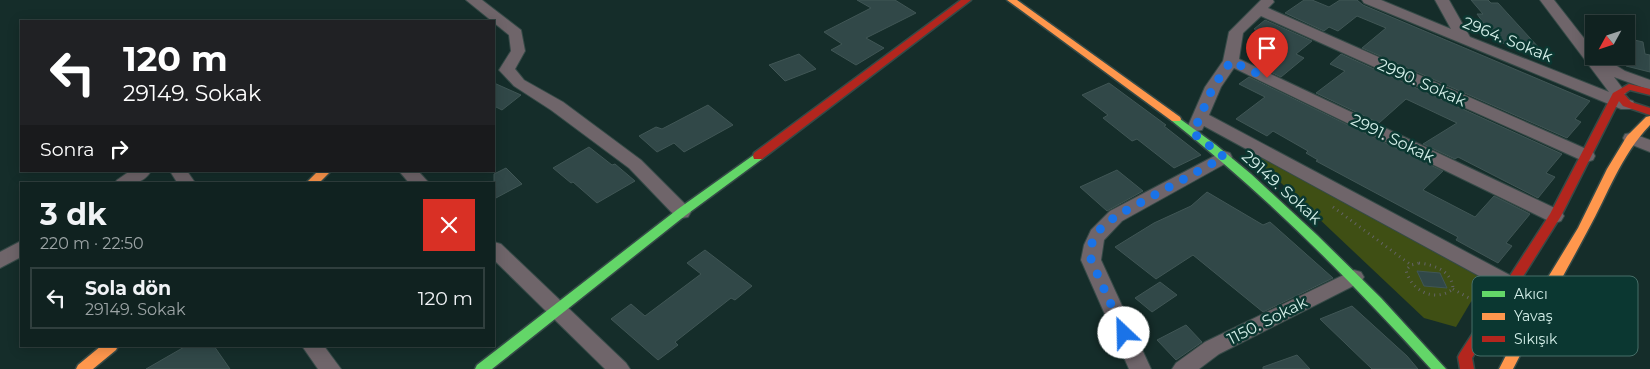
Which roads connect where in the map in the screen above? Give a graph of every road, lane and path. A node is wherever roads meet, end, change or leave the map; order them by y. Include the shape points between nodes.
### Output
1 (473, 0) edge
2 (967, 0) edge
3 (1011, 0) edge
4 (1369, 0) edge
5 (1442, 0) edge
6 (1548, 0) edge
7 (1264, 4) edge
8 (1464, 40) junction
9 (1585, 48) edge
10 (1231, 61) junction
11 (1596, 65) edge
12 (1606, 65) edge
13 (1647, 88) edge
14 (1616, 96) junction
15 (1634, 108) joint
16 (1650, 112) edge
17 (1200, 117) junction
18 (1650, 119) edge
19 (1193, 133) junction
20 (1631, 138) junction
21 (1650, 146) edge
22 (1587, 156) junction
23 (1224, 157) junction
24 (141, 172) edge
25 (325, 172) edge
26 (408, 172) edge
27 (126, 182) edge
28 (312, 182) edge
29 (419, 182) edge
30 (1331, 206) dead end
31 (682, 212) junction
32 (1554, 216) junction
33 (20, 249) edge
34 (495, 250) edge
35 (0, 261) edge
36 (1411, 265) junction
37 (1354, 276) junction
38 (1495, 276) edge
39 (1517, 276) edge
40 (1556, 276) edge
41 (1453, 290) junction
42 (1472, 300) edge
43 (559, 310) junction
44 (1472, 346) edge
45 (110, 347) edge
46 (313, 347) edge
47 (1513, 356) edge
48 (83, 369) edge
49 (330, 369) edge
50 (482, 369) edge
51 (619, 369) edge
52 (1140, 369) edge
53 (1183, 369) edge
54 (1439, 369) edge
55 (1467, 369) edge
56 (1506, 369) edge

1 - 31 street via 516,33 518,51 507,70 519,83 557,106 635,164
2 - 31 street
3 - 19 street, 29149. Sokak
4 - 8 street, 2964. Sokak
5 - 8 street
6 - 9 street
7 - 10 street via 1236,32
7 - 22 street, 2990. Sokak
8 - 14 street, 2964. Sokak
10 - 17 street via 1213,87
10 - 32 street, 2991. Sokak
11 - 14 street
12 - 13 street
13 - 14 street via 1624,88
14 - 15 street, 2964. Sokak
14 - 22 street
15 - 16 street
17 - 19 street
17 - 38 street
18 - 20 street
19 - 23 street, 29149. Sokak
20 - 21 street
20 - 40 street
22 - 32 street
23 - 37 street, 29149. Sokak via 1288,211
23 - 52 street via 1116,216 1101,228 1092,243 1091,260
24 - 27 street
25 - 28 street
26 - 29 street
30 - 36 path
31 - 43 street
32 - 39 street
33 - 35 street
34 - 43 street
36 - 41 path via 1426,264 1441,270 1451,280
36 - 41 path via 1406,270 1409,280 1421,290 1437,296
37 - 53 street, 1150. Sokak via 1212,348
37 - 54 street, 29149. Sokak
41 - 42 path
43 - 50 street
43 - 51 street
44 - 55 street via 1465,357
45 - 48 street
46 - 49 street
47 - 56 street

